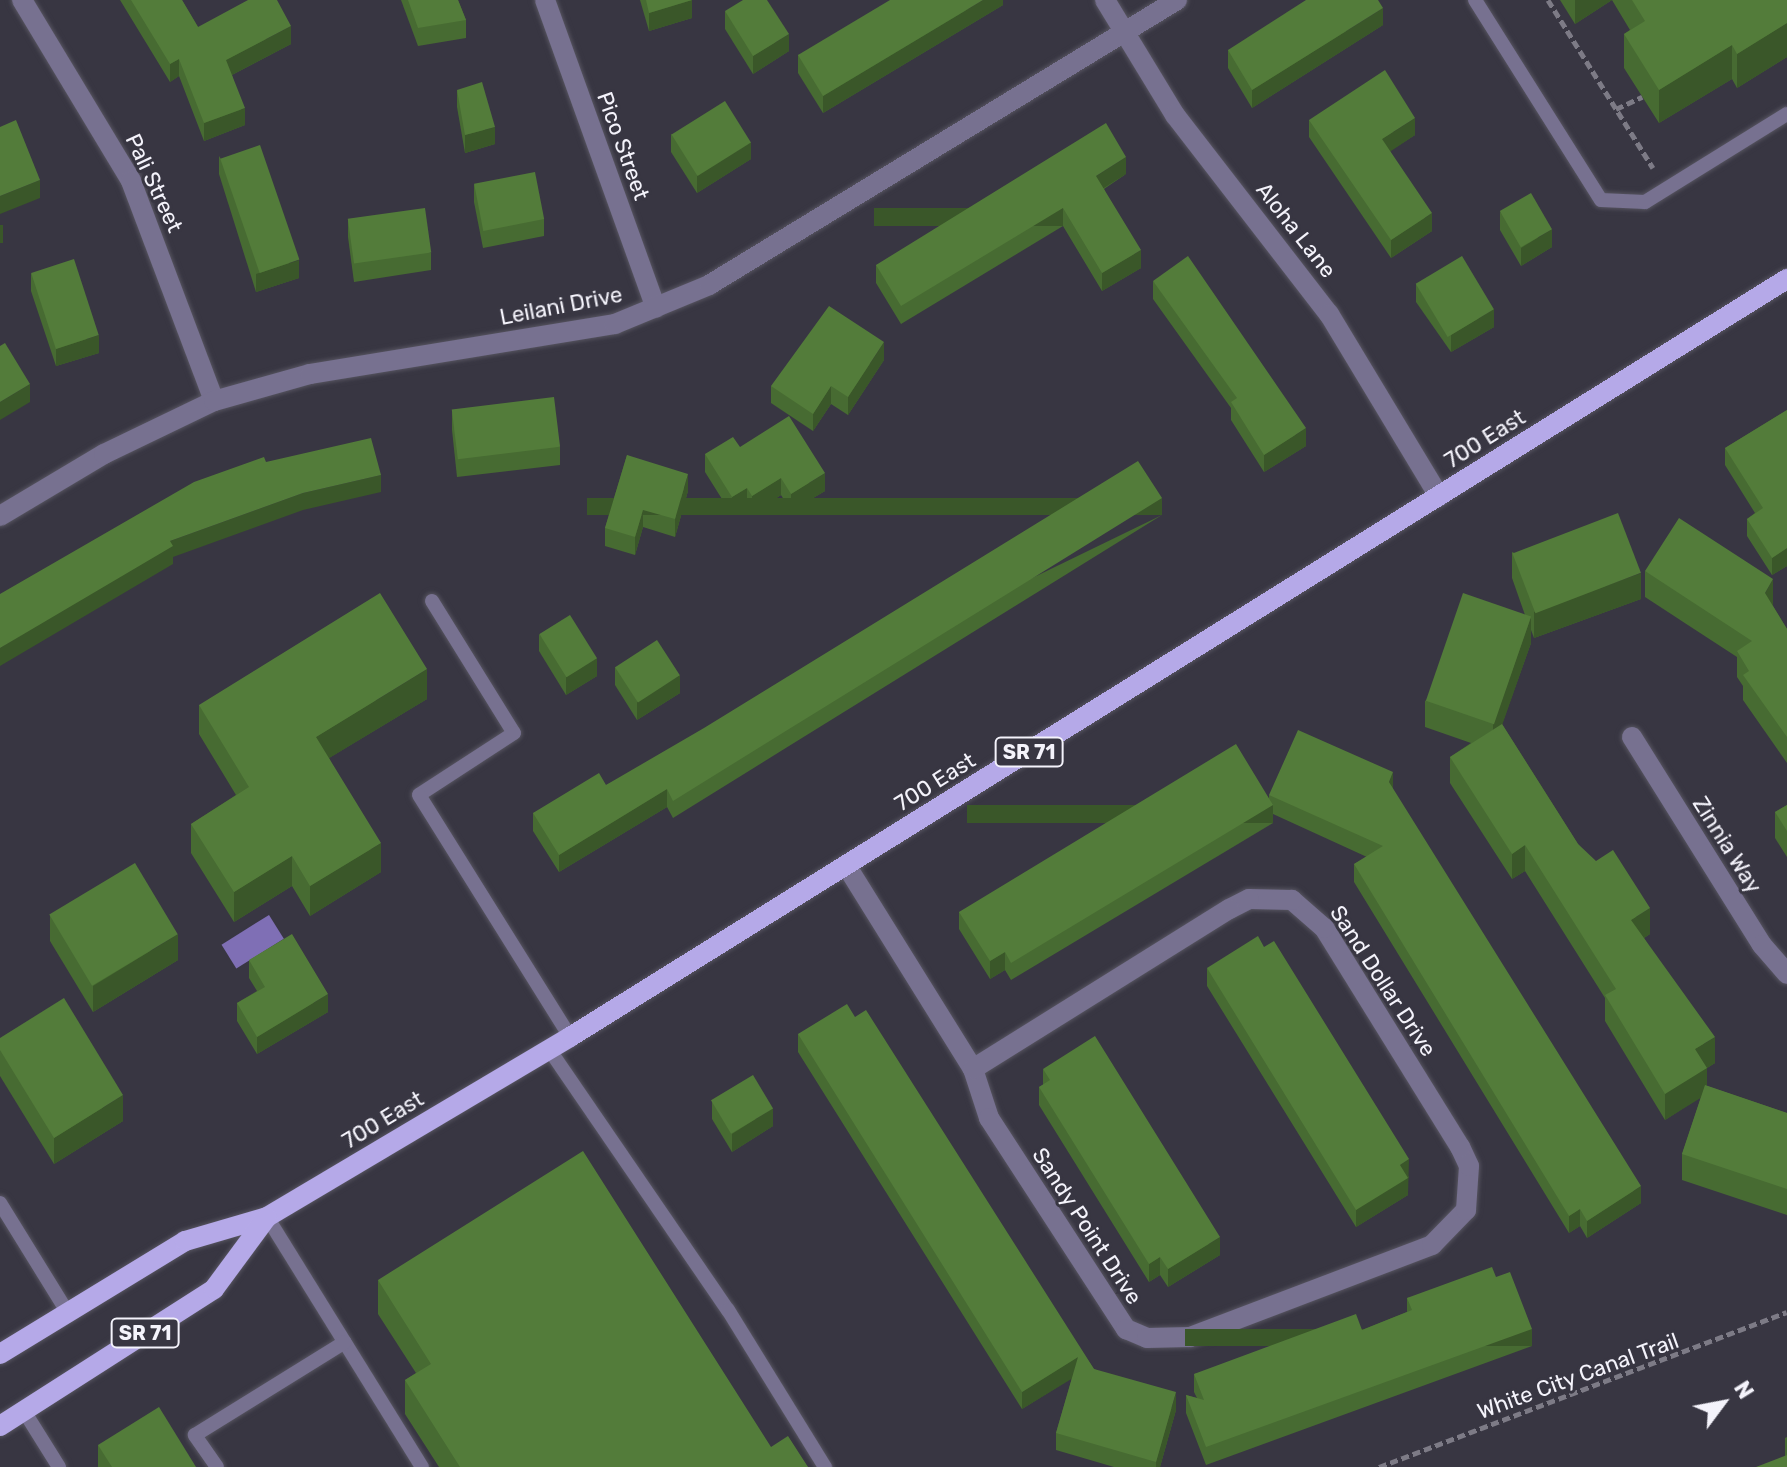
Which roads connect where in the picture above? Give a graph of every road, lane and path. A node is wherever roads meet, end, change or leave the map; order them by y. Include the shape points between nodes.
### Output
1 (22, 0) edge
2 (545, 0) edge
3 (1105, 0) edge
4 (1177, 0) edge
5 (1475, 0) edge
6 (1548, 0) edge
7 (1125, 32) junction
8 (1642, 97) edge
9 (1616, 109) junction
10 (1787, 114) edge
11 (1667, 160) dead end
12 (1787, 279) edge
13 (656, 308) junction
14 (214, 401) junction
15 (1439, 496) junction
16 (0, 516) edge
17 (432, 601) dead end
18 (1632, 737) dead end
19 (846, 865) junction
20 (1787, 974) edge
21 (570, 1037) junction
22 (549, 1049) junction
23 (973, 1069) junction
24 (0, 1203) edge
25 (1466, 1210) joint
26 (267, 1217) junction
27 (1787, 1312) edge
28 (68, 1313) junction
29 (345, 1342) junction
30 (0, 1354) edge
31 (24, 1411) junction
32 (0, 1426) edge
33 (59, 1467) edge
34 (217, 1467) edge
35 (422, 1467) edge
36 (825, 1467) edge
37 (1379, 1467) edge

1 - 14 street, Pali Street via 131,181
2 - 13 street, Pico Street
3 - 7 street, Aloha Lane
4 - 7 street, Leilani Drive
5 - 10 lane via 1601,200 1645,202
6 - 9 path
7 - 13 street, Leilani Drive via 772,250
7 - 15 street, Aloha Lane via 1175,115 1329,314
8 - 9 path
9 - 11 path via 1653,168
12 - 15 main road, 700 East / SR 71
13 - 14 street, Leilani Drive via 615,324 310,374
14 - 16 street, Leilani Drive via 104,454
15 - 19 main road, 700 East / SR 71
17 - 21 lane via 514,733 419,795
18 - 20 street, Zinnia Way
19 - 21 main road, 700 East / SR 71
19 - 23 street, Sandy Point Drive
21 - 22 main road, 700 East / SR 71
22 - 26 main road, 700 East / SR 71
22 - 36 lane via 728,1310
23 - 25 street, Sandy Point Drive via 989,1118 1109,1311 1147,1338 1190,1337 1432,1245
23 - 25 street, Sand Dollar Drive via 1229,909 1249,899 1292,900 1324,928 1460,1147 1469,1166
24 - 28 lane
26 - 28 main road, 700 East / SR 71 via 185,1241
26 - 29 lane
26 - 31 main road, 700 East / SR 71 via 214,1289
27 - 37 path, White City Canal Trail
28 - 30 main road, 700 East / SR 71
29 - 34 lane via 195,1435
29 - 35 lane
31 - 32 main road, 700 East / SR 71
31 - 33 lane

